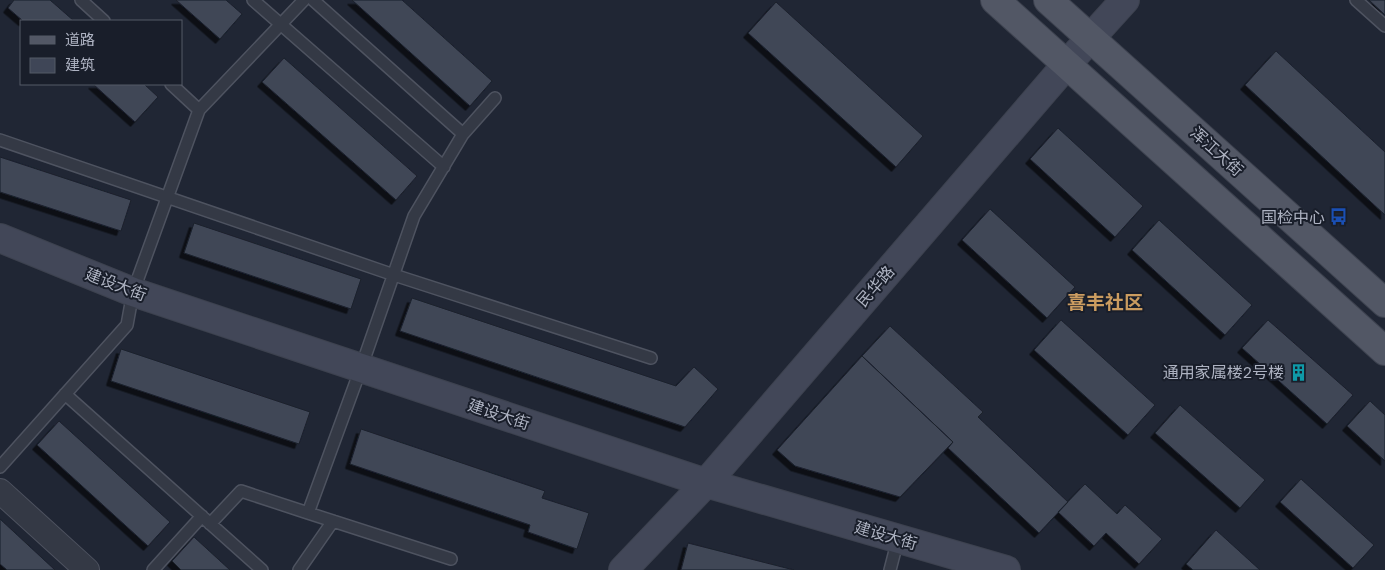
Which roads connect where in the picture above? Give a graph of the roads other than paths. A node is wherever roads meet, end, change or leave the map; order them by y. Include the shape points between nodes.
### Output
1 (81, 0) edge
2 (253, 0) edge
3 (304, 0) edge
4 (313, 0) edge
5 (995, 0) edge
6 (1048, 0) edge
7 (1125, 0) edge
8 (1356, 0) edge
9 (103, 20) edge
10 (280, 25) junction
11 (1385, 26) edge
12 (1091, 38) junction
13 (1066, 64) junction
14 (172, 85) edge
15 (495, 98) dead end
16 (200, 110) junction
17 (463, 134) junction
18 (0, 140) edge
19 (444, 168) junction
20 (168, 197) junction
21 (0, 238) edge
22 (394, 275) junction
23 (133, 292) junction
24 (1385, 303) edge
25 (1385, 351) edge
26 (651, 358) dead end
27 (361, 368) junction
28 (65, 394) junction
29 (0, 467) edge
30 (706, 483) junction
31 (0, 491) edge
32 (308, 513) junction
33 (206, 520) junction
34 (333, 521) junction
35 (898, 539) junction
36 (451, 559) dead end
37 (87, 570) edge
38 (153, 570) edge
39 (262, 570) edge
40 (299, 570) edge
41 (623, 570) edge
42 (890, 570) edge
43 (1006, 570) edge

1 - 9 lane
2 - 10 lane
3 - 10 lane
4 - 17 lane
5 - 13 main road
6 - 12 main road, 浑江大街
7 - 12 street, 民华路
8 - 11 lane
10 - 16 lane
10 - 19 lane
12 - 13 street, 民华路
12 - 24 main road, 浑江大街
13 - 25 main road
13 - 30 street, 民华路
14 - 16 lane
15 - 17 lane
16 - 20 lane
17 - 19 lane
18 - 20 lane
19 - 22 lane via 414,216
20 - 22 lane
20 - 23 lane
21 - 23 street, 建设大街
22 - 26 lane
22 - 27 lane
23 - 27 street, 建设大街
23 - 28 lane via 127,325
27 - 30 street, 建设大街
27 - 32 lane
28 - 29 lane
28 - 33 lane
30 - 35 street, 建设大街
30 - 41 street, 民华路
31 - 37 street
32 - 33 lane via 241,491
32 - 34 lane
33 - 38 lane
33 - 39 lane
34 - 36 lane
34 - 40 lane
35 - 42 lane
35 - 43 street, 建设大街

